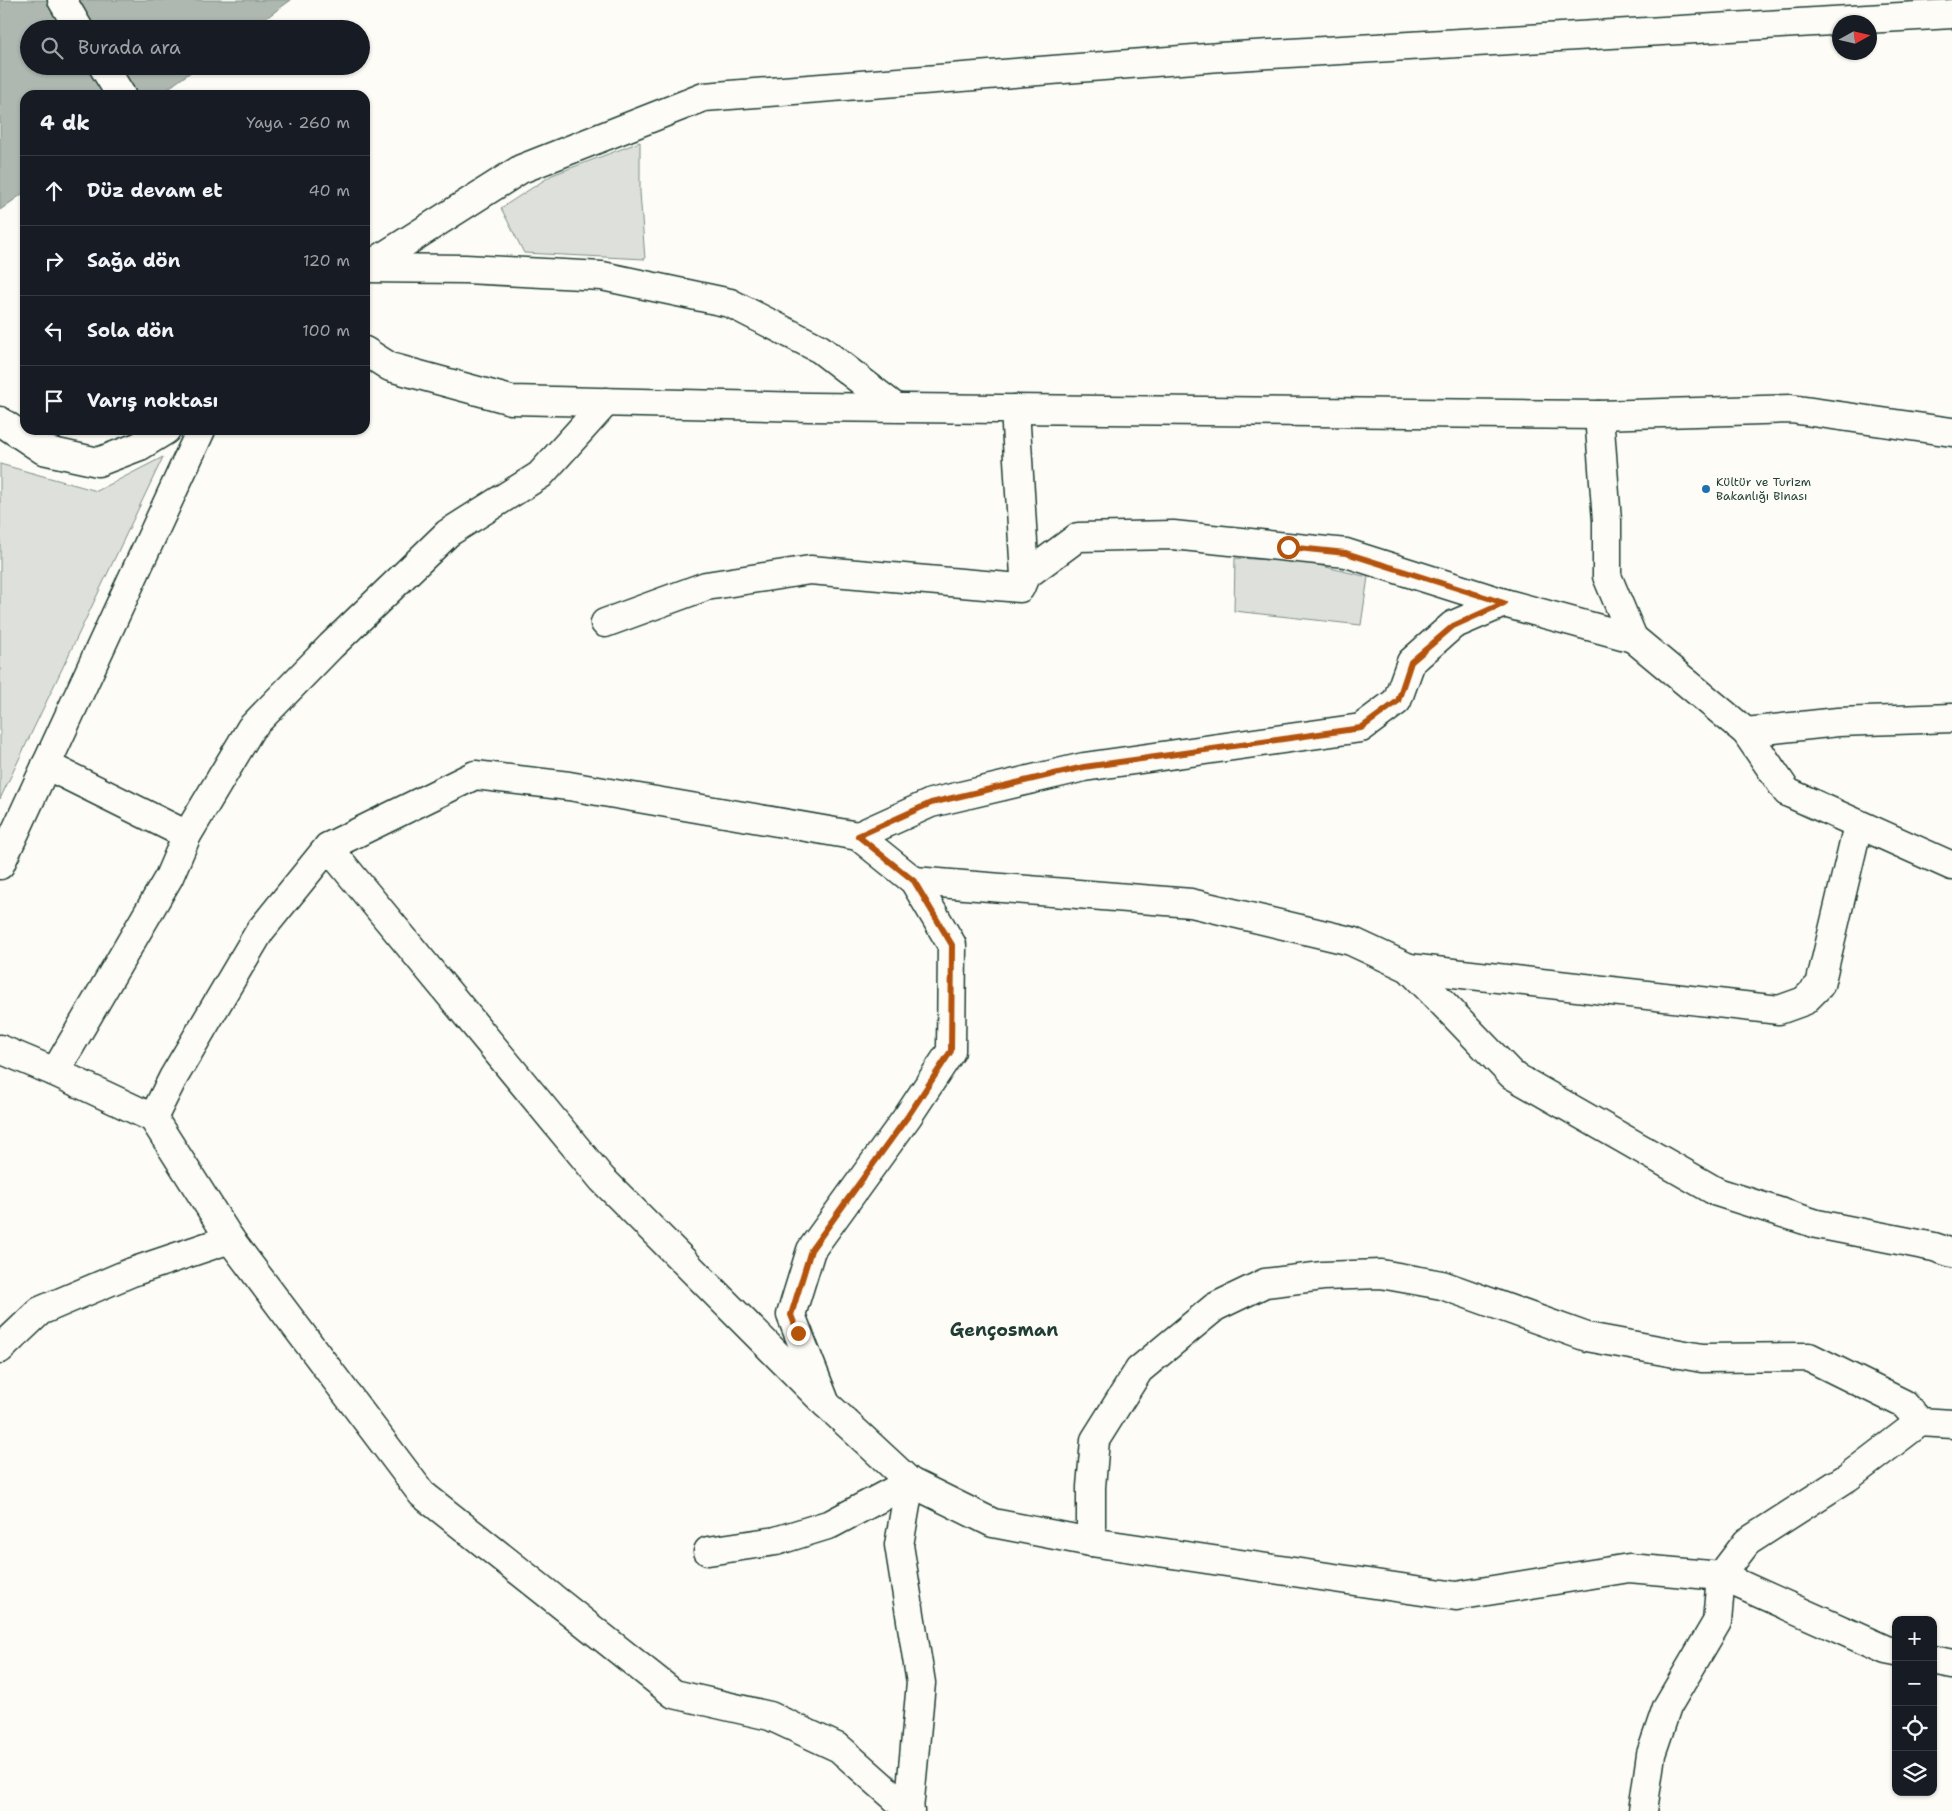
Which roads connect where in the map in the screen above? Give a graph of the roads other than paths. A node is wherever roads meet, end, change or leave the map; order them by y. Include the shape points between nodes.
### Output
1 (62, 0) edge
2 (1952, 14) edge
3 (74, 20) edge
4 (109, 75) edge
5 (118, 90) edge
6 (370, 265) edge
7 (370, 268) edge
8 (370, 354) edge
9 (606, 402) junction
10 (895, 407) junction
11 (1015, 409) junction
12 (1599, 415) junction
13 (0, 421) edge
14 (1951, 429) edge
15 (20, 434) edge
16 (21, 435) edge
17 (158, 435) edge
18 (199, 435) edge
19 (1025, 576) junction
20 (1504, 603) junction
21 (604, 623) dead end
22 (1633, 638) junction
23 (1952, 718) edge
24 (1746, 732) junction
25 (46, 765) junction
26 (1858, 825) junction
27 (187, 836) junction
28 (858, 836) junction
29 (328, 847) junction
30 (0, 864) edge
31 (1952, 866) edge
32 (914, 881) junction
33 (1409, 968) junction
34 (0, 1048) edge
35 (56, 1072) junction
36 (153, 1118) junction
37 (230, 1239) junction
38 (1952, 1253) edge
39 (0, 1349) edge
40 (826, 1404) junction
41 (1920, 1422) junction
42 (1952, 1424) edge
43 (910, 1482) junction
44 (1091, 1542) junction
45 (708, 1551) dead end
46 (1721, 1576) junction
47 (1892, 1651) edge
48 (1937, 1661) edge
49 (1952, 1664) edge
50 (909, 1810) edge
51 (1643, 1811) edge

1 - 3 street
2 - 6 street via 1220,57 704,97 522,169
4 - 5 street
7 - 10 street via 602,276 730,303 820,349
8 - 9 street via 390,368 511,400
9 - 10 street
9 - 27 street via 540,475 448,533 324,652 251,728
10 - 11 street
11 - 12 street
11 - 19 street
12 - 14 street via 1791,409
12 - 22 street via 1607,521 1607,576
13 - 15 street
16 - 17 street via 43,450 98,462 140,446
18 - 25 street
19 - 20 street via 1078,537 1173,535 1346,553
19 - 21 street via 1020,588 810,570 706,586
20 - 22 street
20 - 28 street via 1453,626 1411,662 1398,701 1361,728 1084,767 931,803
22 - 24 street
23 - 24 street via 1838,722
24 - 26 street via 1787,792
25 - 27 street
25 - 30 street
26 - 31 street
26 - 33 street via 1820,985 1804,1001 1778,1010
27 - 35 street via 169,877
28 - 29 street via 569,786 475,775
28 - 32 street
29 - 36 street via 260,931 173,1078
29 - 40 street via 602,1179
32 - 33 street via 1190,903 1351,941
32 - 40 street via 952,945 951,1051 811,1250 791,1315
33 - 38 street via 1512,1075 1717,1192 1817,1224
34 - 35 street
35 - 36 street
36 - 37 street
37 - 39 street via 132,1272 40,1311
37 - 50 street via 422,1494 674,1694 770,1716 839,1748
40 - 43 street
41 - 42 street
41 - 44 street via 1904,1404 1809,1357 1702,1358 1586,1337 1442,1285 1381,1274 1265,1283 1215,1306 1139,1370 1095,1440
41 - 46 street via 1848,1477 1747,1542
43 - 44 street via 993,1523
43 - 45 street via 831,1524 776,1541
43 - 50 street via 899,1545 921,1683
44 - 46 street via 1456,1596 1629,1568
46 - 47 street
46 - 51 street via 1717,1622 1667,1707 1651,1754
48 - 49 street

